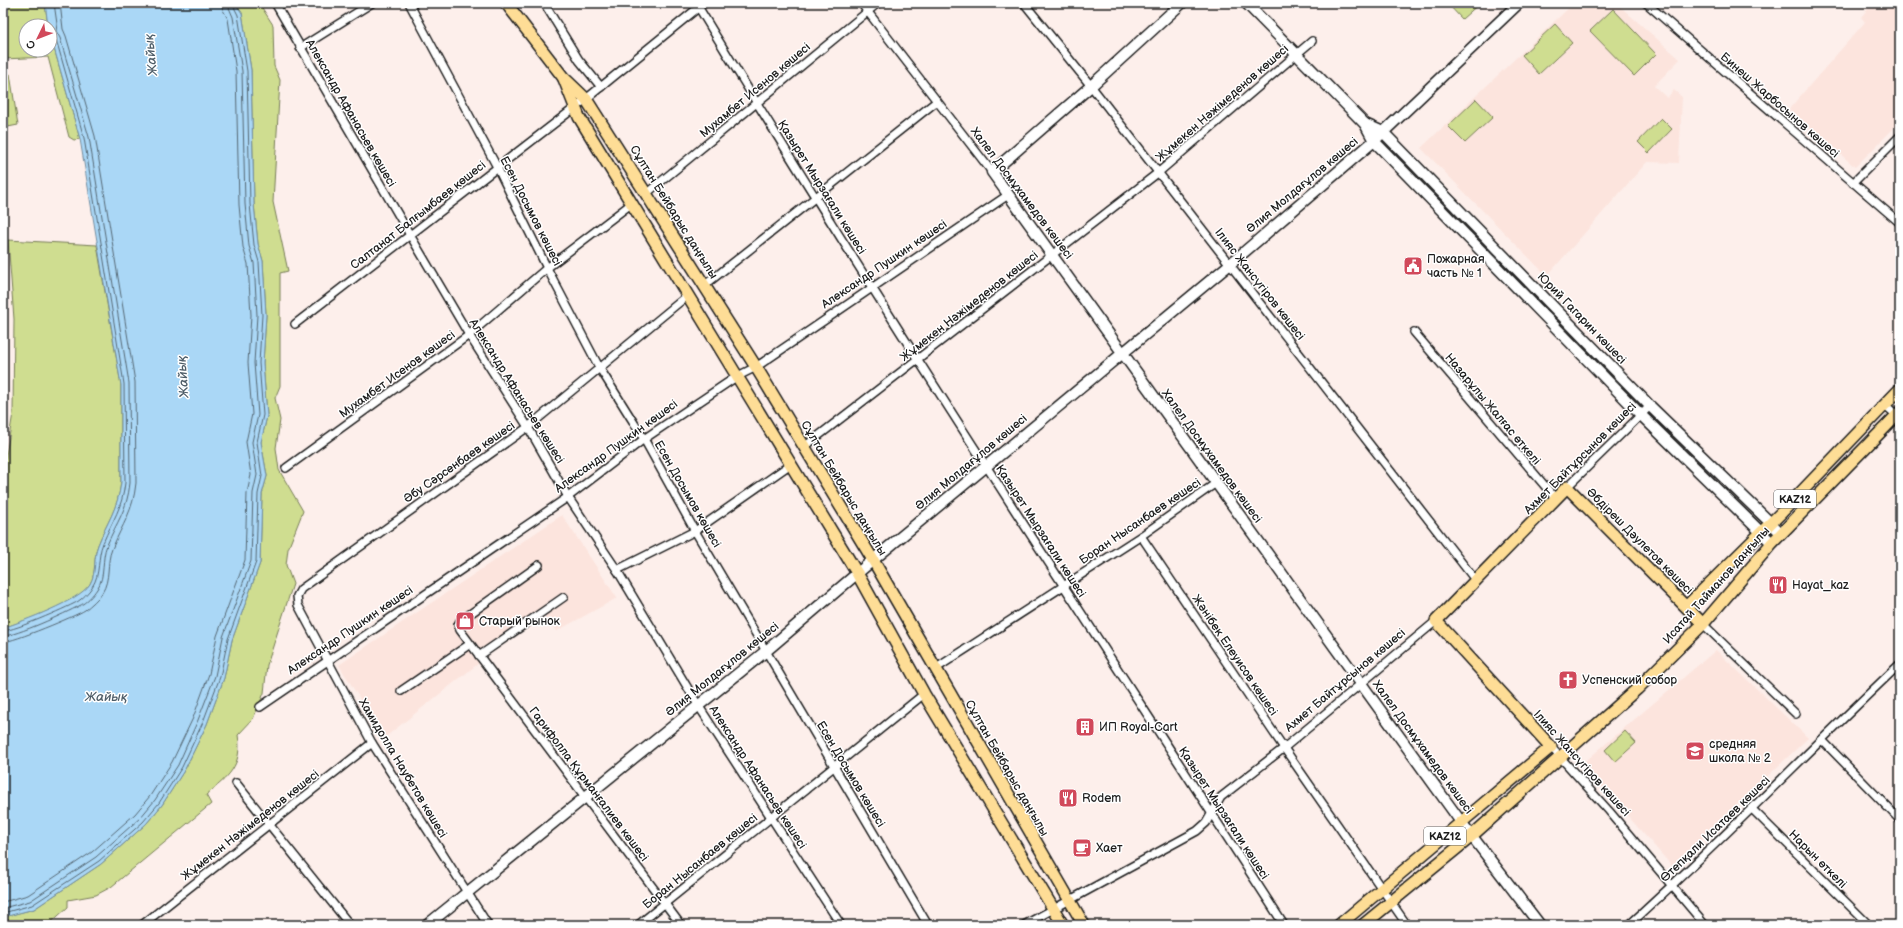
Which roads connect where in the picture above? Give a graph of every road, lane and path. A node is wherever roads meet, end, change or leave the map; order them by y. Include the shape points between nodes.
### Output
1 (275, 3) edge
2 (372, 3) edge
3 (409, 3) edge
4 (506, 3) edge
5 (544, 3) edge
6 (861, 3) edge
7 (878, 3) edge
8 (1024, 3) edge
9 (1182, 3) edge
10 (1246, 3) edge
11 (1519, 3) edge
12 (1646, 3) edge
13 (699, 4) edge
14 (868, 11) junction
15 (1312, 41) dead end
16 (300, 48) junction
17 (1295, 54) junction
18 (563, 77) junction
19 (1092, 86) junction
20 (601, 87) junction
21 (586, 99) junction
22 (756, 102) junction
23 (937, 102) junction
24 (574, 109) junction
25 (1365, 124) junction
26 (1383, 132) junction
27 (1900, 136) edge
28 (1374, 141) junction
29 (497, 167) junction
30 (992, 172) junction
31 (1159, 172) junction
32 (1853, 183) junction
33 (647, 194) junction
34 (1008, 195) junction
35 (814, 198) junction
36 (631, 204) junction
37 (1900, 223) edge
38 (410, 235) junction
39 (1052, 255) junction
40 (1229, 265) junction
41 (547, 268) junction
42 (705, 284) junction
43 (871, 288) junction
44 (687, 296) junction
45 (295, 324) dead end
46 (1414, 332) dead end
47 (469, 335) junction
48 (1122, 354) junction
49 (917, 361) junction
50 (599, 366) junction
51 (756, 367) junction
52 (736, 378) junction
53 (1900, 389) edge
54 (1886, 405) junction
55 (1650, 406) junction
56 (1641, 415) junction
57 (1899, 415) edge
58 (528, 427) junction
59 (644, 438) junction
60 (804, 447) junction
61 (791, 464) junction
62 (986, 466) junction
63 (286, 468) dead end
64 (1216, 482) junction
65 (1568, 487) junction
66 (568, 497) junction
67 (1556, 499) junction
68 (1771, 523) junction
69 (695, 531) junction
70 (1761, 533) junction
71 (1781, 533) junction
72 (1141, 536) junction
73 (1772, 543) junction
74 (873, 560) junction
75 (539, 565) dead end
76 (617, 570) junction
77 (857, 573) junction
78 (1476, 580) junction
79 (1062, 586) junction
80 (297, 596) joint
81 (564, 597) dead end
82 (1687, 606) junction
83 (1436, 620) junction
84 (1703, 624) junction
85 (470, 644) junction
86 (766, 651) junction
87 (479, 656) junction
88 (328, 660) junction
89 (1900, 664) edge
90 (935, 669) junction
91 (1362, 684) junction
92 (401, 691) dead end
93 (924, 694) junction
94 (698, 706) junction
95 (260, 707) dead end
96 (1796, 714) dead end
97 (1822, 740) junction
98 (372, 743) junction
99 (1550, 747) junction
100 (1284, 748) junction
101 (1560, 757) junction
102 (834, 767) junction
103 (236, 783) dead end
104 (1005, 789) junction
105 (584, 797) junction
106 (988, 800) junction
107 (1752, 809) junction
108 (1212, 814) junction
109 (770, 818) junction
110 (1900, 820) edge
111 (1461, 822) junction
112 (268, 825) junction
113 (1472, 835) junction
114 (1672, 886) junction
115 (1382, 890) junction
116 (467, 892) junction
117 (1069, 900) junction
118 (665, 903) junction
119 (1390, 903) junction
120 (1053, 909) junction
121 (142, 925) edge
122 (350, 925) edge
123 (427, 925) edge
124 (488, 925) edge
125 (638, 925) edge
126 (681, 925) edge
127 (841, 925) edge
128 (928, 925) edge
129 (1024, 925) edge
130 (1063, 925) edge
131 (1084, 925) edge
132 (1284, 925) edge
133 (1339, 925) edge
134 (1363, 925) edge
135 (1407, 925) edge
136 (1540, 925) edge
137 (1629, 925) edge
138 (1705, 925) edge
139 (1869, 925) edge

1 - 16 street, Александр Афанасьев көшесі
2 - 16 street
3 - 29 street, Есен Досымов көшесі
4 - 18 main road, Сұлтан Бейбарыс даңғылы
5 - 20 street via 579,60
6 - 14 street, Халел Досмұхамедов көшесі
7 - 14 street, Мухамбет Исенов көшесі
8 - 19 street, Ілияс Жансүгіров көшесі
9 - 19 street
10 - 17 street, Юрий Гагарин көшесі
11 - 26 street, Әлия Молдағұлов көшесі
12 - 32 street, Бинеш Жарбосынов көшесі
13 - 20 street, Салтанат Балғымбаев көшесі
13 - 22 street, Қазырет Мырзағали көшесі
14 - 22 street, Мухамбет Исенов көшесі
14 - 23 street, Халел Досмұхамедов көшесі
15 - 17 street, Жұмекен Нәжімеденов көшесі
16 - 38 street, Александр Афанасьев көшесі
17 - 25 street, Юрий Гагарин көшесі
17 - 31 street, Жұмекен Нәжімеденов көшесі
18 - 21 main road, Сұлтан Бейбарыс даңғылы
18 - 24 main road, Сұлтан Бейбарыс даңғылы
19 - 30 street
19 - 31 street, Ілияс Жансүгіров көшесі
20 - 21 street, Салтанат Балғымбаев көшесі
21 - 24 street, Салтанат Балғымбаев көшесі
21 - 33 main road, Сұлтан Бейбарыс даңғылы
22 - 33 street, Мухамбет Исенов көшесі
22 - 35 street, Қазырет Мырзағали көшесі
23 - 30 street, Халел Досмұхамедов көшесі
23 - 35 street
24 - 29 street, Салтанат Балғымбаев көшесі
24 - 36 main road, Сұлтан Бейбарыс даңғылы
25 - 26 street, Юрий Гагарин көшесі
25 - 28 street, Юрий Гагарин көшесі
26 - 28 street, Әлия Молдағұлов көшесі
26 - 55 street, Юрий Гагарин көшесі
27 - 32 street
28 - 40 street, Әлия Молдағұлов көшесі
28 - 56 street, Юрий Гагарин көшесі
29 - 38 street, Салтанат Балғымбаев көшесі
29 - 41 street, Есен Досымов көшесі
30 - 34 street, Халел Досмұхамедов көшесі
31 - 39 street, Жұмекен Нәжімеденов көшесі
31 - 40 street, Ілияс Жансүгіров көшесі
32 - 37 street, Бинеш Жарбосынов көшесі
33 - 42 main road, Сұлтан Бейбарыс даңғылы
34 - 39 street, Халел Досмұхамедов көшесі
34 - 43 street, Александр Пушкин көшесі
35 - 42 street
35 - 43 street, Қазырет Мырзағали көшесі
36 - 41 street, Мухамбет Исенов көшесі
36 - 44 main road, Сұлтан Бейбарыс даңғылы
38 - 45 street, Салтанат Балғымбаев көшесі
38 - 47 street, Александр Афанасьев көшесі
39 - 48 street, Халел Досмұхамедов көшесі
39 - 49 street, Жұмекен Нәжімеденов көшесі
40 - 48 street, Әлия Молдағұлов көшесі
40 - 78 street, Ілияс Жансүгіров көшесі
41 - 47 street, Мухамбет Исенов көшесі
41 - 50 street, Есен Досымов көшесі
42 - 51 main road, Сұлтан Бейбарыс даңғылы
43 - 49 street, Қазырет Мырзағали көшесі
43 - 51 street, Александр Пушкин көшесі
44 - 50 street, Әбу Сәрсенбаев көшесі
44 - 52 main road, Сұлтан Бейбарыс даңғылы
46 - 67 street, Назарұлы Жалғас өткелі
47 - 58 street, Александр Афанасьев көшесі
47 - 63 street, Мухамбет Исенов көшесі
48 - 62 street, Әлия Молдағұлов көшесі
48 - 64 street, Халел Досмұхамедов көшесі
49 - 60 street, Жұмекен Нәжімеденов көшесі
49 - 62 street, Қазырет Мырзағали көшесі
50 - 58 street, Әбу Сәрсенбаев көшесі
50 - 59 street, Есен Досымов көшесі
51 - 52 street, Александр Пушкин көшесі
51 - 60 main road, Сұлтан Бейбарыс даңғылы
52 - 59 street, Александр Пушкин көшесі
52 - 61 main road, Сұлтан Бейбарыс даңғылы
53 - 54 main road, Исатай Тайманов даңғылы / KAZ12
54 - 57 street
54 - 68 main road, Исатай Тайманов даңғылы / KAZ12
55 - 56 street, Ахмет Байтұрсынов көшесі
55 - 68 street, Юрий Гагарин көшесі
56 - 65 street, Ахмет Байтұрсынов көшесі
56 - 70 street, Юрий Гагарин көшесі
57 - 71 main road, Исатай Тайманов даңғылы / KAZ12
58 - 66 street, Александр Афанасьев көшесі
58 - 80 street, Әбу Сәрсенбаев көшесі via 301,589
59 - 66 street, Александр Пушкин көшесі
59 - 69 street, Есен Досымов көшесі
60 - 74 main road, Сұлтан Бейбарыс даңғылы
61 - 69 street
61 - 77 main road, Сұлтан Бейбарыс даңғылы
62 - 74 street, Әлия Молдағұлов көшесі
62 - 79 street, Қазырет Мырзағали көшесі
64 - 72 street, Боран Нысанбаев көшесі
64 - 91 street, Халел Досмұхамедов көшесі
65 - 67 main road, Ахмет Байтұрсынов көшесі
65 - 82 main road, Әбдіреш Дәулетов көшесі
66 - 76 street, Александр Афанасьев көшесі
66 - 88 street, Александр Пушкин көшесі
67 - 78 main road, Ахмет Байтұрсынов көшесі
68 - 70 main road, Исатай Тайманов даңғылы / KAZ12
68 - 71 street, Юрий Гагарин көшесі
69 - 76 street
69 - 86 street, Есен Досымов көшесі
70 - 73 street, Юрий Гагарин көшесі
70 - 82 main road, Исатай Тайманов даңғылы / KAZ12
71 - 73 main road, Исатай Тайманов даңғылы / KAZ12
72 - 79 street, Боран Нысанбаев көшесі
72 - 100 street, Жәнібек Елеуисов көшесі
73 - 84 main road, Исатай Тайманов даңғылы / KAZ12
74 - 77 street, Әлия Молдағұлов көшесі
74 - 90 main road, Сұлтан Бейбарыс даңғылы
75 - 85 street, Гарифолла Құрманғалиев көшесі via 460,621 460,630
76 - 94 street, Александр Афанасьев көшесі
77 - 86 street, Әлия Молдағұлов көшесі
77 - 93 main road, Сұлтан Бейбарыс даңғылы
78 - 83 main road, Ахмет Байтұрсынов көшесі
79 - 90 street, Боран Нысанбаев көшесі
79 - 108 street, Қазырет Мырзағали көшесі
80 - 88 street, Хамидолла Наубетов көшесі via 298,605
81 - 87 street
82 - 84 main road, Әбдіреш Дәулетов көшесі
83 - 91 street, Ахмет Байтұрсынов көшесі
83 - 99 main road, Ілияс Жансүгіров көшесі
84 - 96 street, Әбдіреш Дәулетов көшесі
84 - 101 main road, Исатай Тайманов даңғылы / KAZ12 via 1637,689
85 - 87 street, Гарифолла Құрманғалиев көшесі
85 - 92 street
86 - 94 street, Әлия Молдағұлов көшесі
86 - 102 street, Есен Досымов көшесі
87 - 105 street, Гарифолла Құрманғалиев көшесі
88 - 95 street, Александр Пушкин көшесі
88 - 98 street, Хамидолла Наубетов көшесі
89 - 97 street, Өтепқали Исатаев көшесі
90 - 104 main road, Сұлтан Бейбарыс даңғылы
91 - 100 street, Ахмет Байтұрсынов көшесі
91 - 111 street, Халел Досмұхамедов көшесі
93 - 102 street, Боран Нысанбаев көшесі
93 - 106 main road, Сұлтан Бейбарыс даңғылы
94 - 105 street, Әлия Молдағұлов көшесі
94 - 109 street, Александр Афанасьев көшесі
97 - 107 street, Өтепқали Исатаев көшесі
97 - 110 street
98 - 112 street, Жұмекен Нәжімеденов көшесі
98 - 116 street, Хамидолла Наубетов көшесі
99 - 101 street, Ілияс Жансүгіров көшесі
99 - 111 main road, KAZ12
100 - 108 street, Ахмет Байтұрсынов көшесі via 1221,797
100 - 115 street, Жәнібек Елеуисов көшесі
101 - 113 main road, Исатай Тайманов даңғылы / KAZ12
101 - 114 street, Ілияс Жансүгіров көшесі
102 - 109 street, Боран Нысанбаев көшесі
102 - 128 street, Есен Досымов көшесі
103 - 112 street
104 - 106 main road via 994,792
104 - 117 main road, Сұлтан Бейбарыс даңғылы
105 - 116 street, Әлия Молдағұлов көшесі
105 - 118 street, Гарифолла Құрманғалиев көшесі
106 - 120 main road, Сұлтан Бейбарыс даңғылы
107 - 114 street, Өтепқали Исатаев көшесі
107 - 139 street, Нарын өткелі
108 - 117 street, Ахмет Байтұрсынов көшесі via 1197,831
108 - 132 street, Қазырет Мырзағали көшесі
109 - 118 street, Боран Нысанбаев көшесі
109 - 127 street, Александр Афанасьев көшесі
111 - 113 street, Халел Досмұхамедов көшесі
111 - 115 main road, KAZ12
112 - 121 street, Жұмекен Нәжімеденов көшесі
112 - 122 street
113 - 119 main road, Исатай Тайманов даңғылы / KAZ12
113 - 136 street, Халел Досмұхамедов көшесі
114 - 137 street, Өтепқали Исатаев көшесі
114 - 138 street, Ілияс Жансүгіров көшесі
115 - 119 street, Жәнібек Елеуисов көшесі
115 - 133 main road, KAZ12
116 - 123 street, Әлия Молдағұлов көшесі
116 - 124 street, Хамидолла Наубетов көшесі
117 - 120 street, Ахмет Байтұрсынов көшесі
117 - 131 main road, Сұлтан Бейбарыс даңғылы
118 - 125 street, Боран Нысанбаев көшесі
118 - 126 street, Гарифолла Құрманғалиев көшесі
119 - 134 main road, Исатай Тайманов даңғылы / KAZ12
119 - 135 street, Жәнібек Елеуисов көшесі
120 - 129 street, Ахмет Байтұрсынов көшесі
120 - 130 main road, Сұлтан Бейбарыс даңғылы

